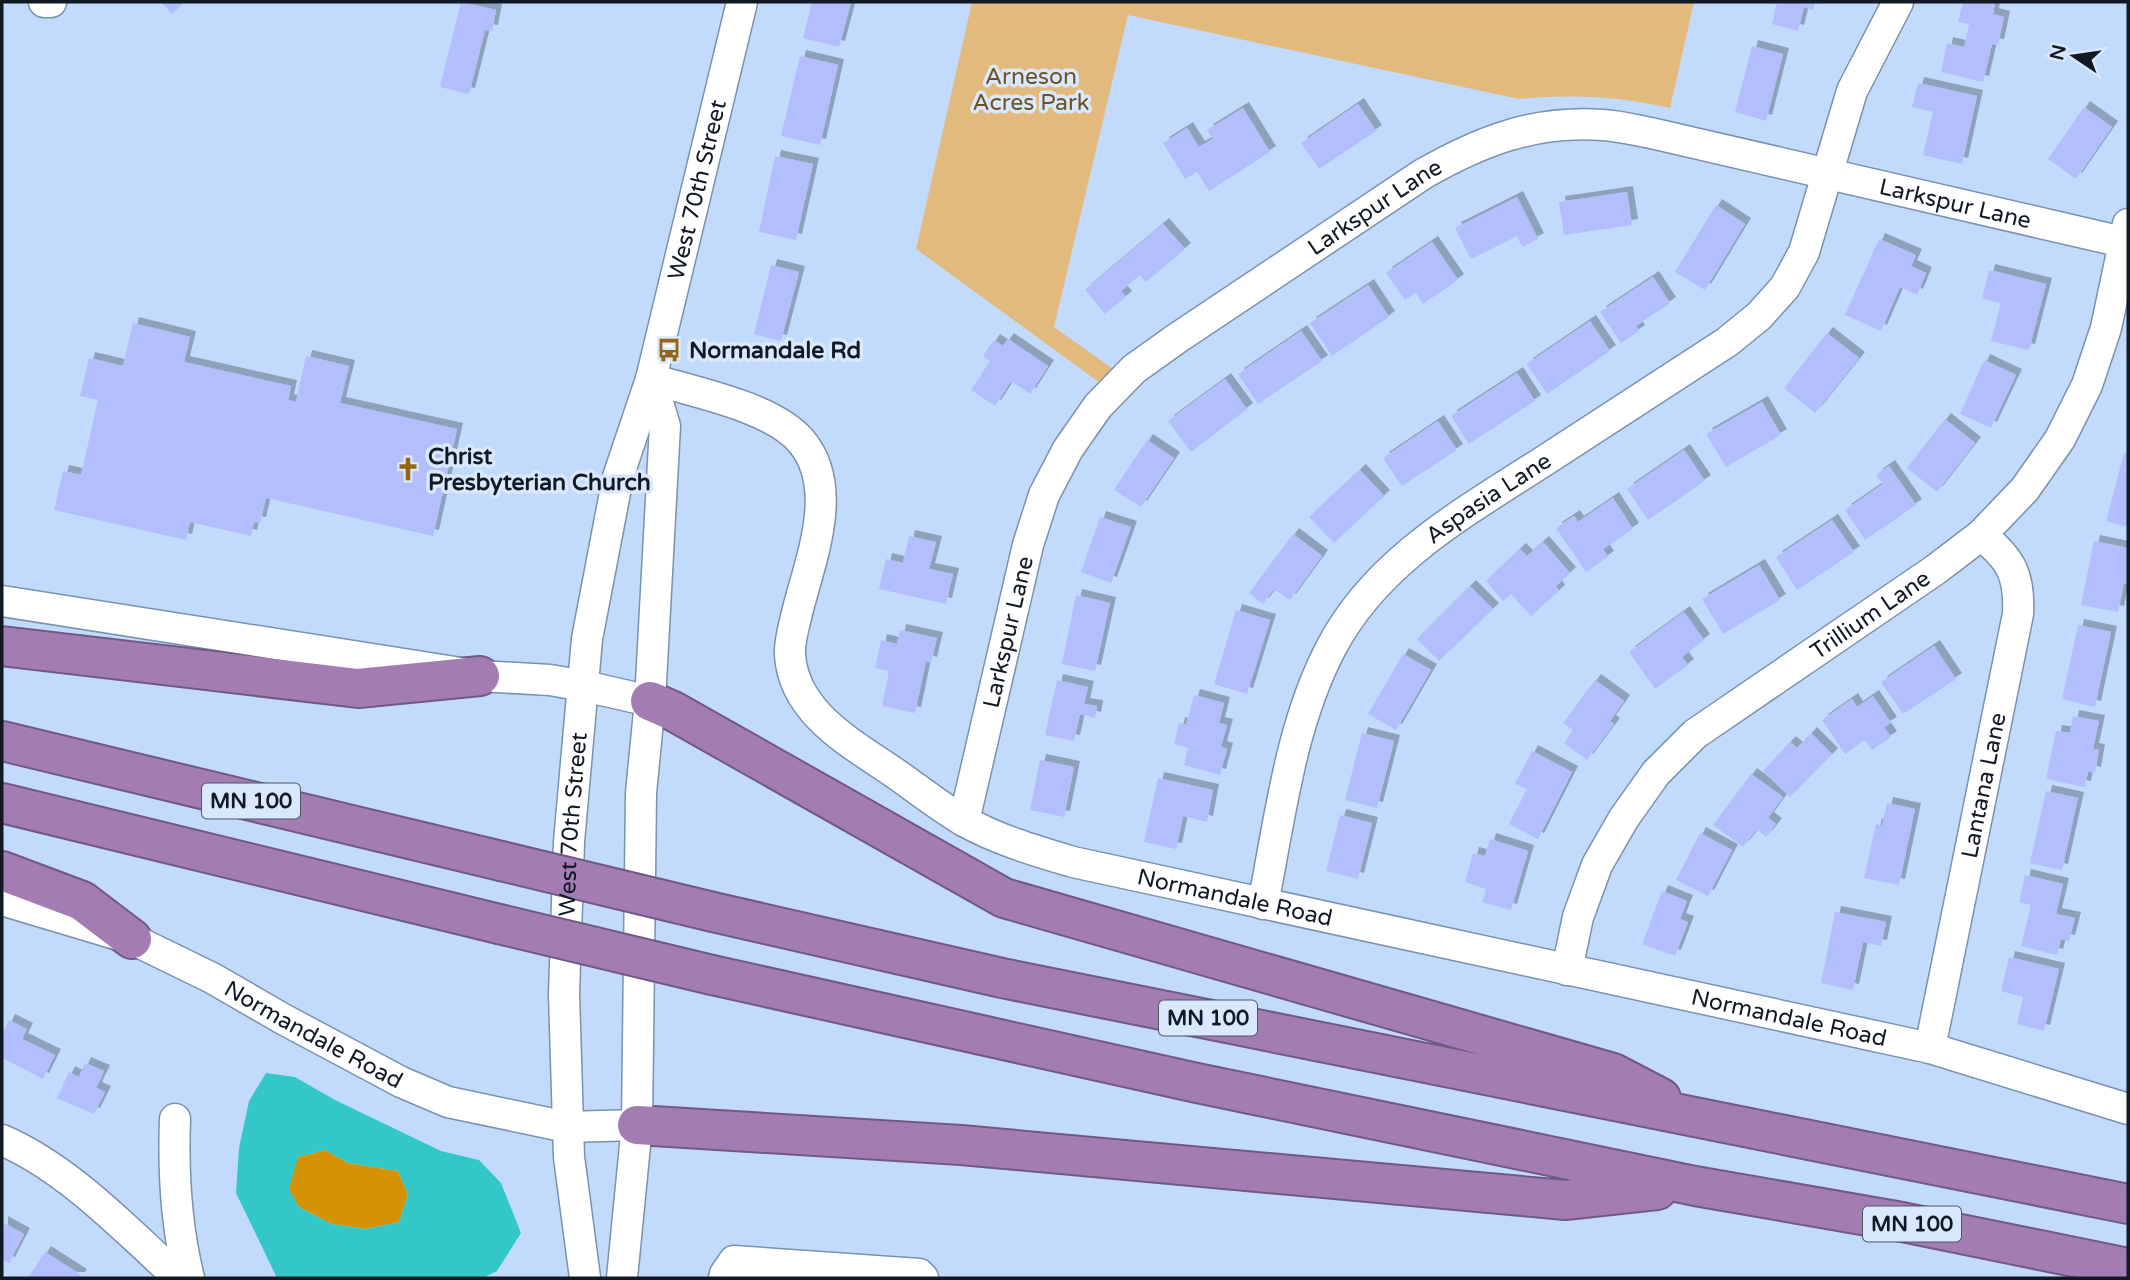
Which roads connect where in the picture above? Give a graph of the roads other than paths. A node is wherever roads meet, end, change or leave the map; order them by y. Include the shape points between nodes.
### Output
1 (44, 2) edge
2 (51, 2) edge
3 (742, 2) edge
4 (1898, 2) edge
5 (1826, 174) junction
6 (2126, 233) edge
7 (651, 379) junction
8 (1981, 535) junction
9 (2, 601) edge
10 (2, 646) edge
11 (480, 676) junction
12 (584, 685) junction
13 (650, 701) junction
14 (2, 741) edge
15 (2, 803) edge
16 (964, 821) junction
17 (2, 871) edge
18 (2, 900) edge
19 (1263, 904) junction
20 (132, 940) junction
21 (1567, 970) junction
22 (1930, 1048) junction
23 (2128, 1109) edge
24 (175, 1119) dead end
25 (1703, 1120) junction
26 (637, 1125) junction
27 (567, 1127) junction
28 (2, 1140) edge
29 (1695, 1186) junction
30 (2128, 1204) edge
31 (2128, 1268) edge
32 (777, 1272) edge
33 (179, 1278) edge
34 (189, 1278) edge
35 (585, 1278) edge
36 (622, 1278) edge
37 (724, 1278) edge
38 (923, 1278) edge

1 - 2 street
3 - 7 street, West 70th Street
4 - 5 street, Aspasia Lane via 1852,91
5 - 6 street, Larkspur Lane
5 - 16 street, Larkspur Lane via 1605,125 1557,124 1509,134 1465,150 1423,174 1135,369 1098,406 1044,495 1028,545
5 - 19 street, Aspasia Lane via 1804,252 1785,286 1759,316 1727,342 1409,552 1366,596 1331,646 1307,701
6 - 8 street, Trillium Lane via 2106,328 2082,396 2060,439 2025,489
7 - 12 street, West 70th Street via 618,478 587,639
7 - 13 street via 665,426
7 - 16 street, Normandale Road via 761,413 783,424 801,441 815,463 821,512 794,626 790,654 796,683 828,727
8 - 21 street, Trillium Lane via 1695,734 1656,773 1597,865 1578,917
8 - 22 street, Lantana Lane via 2012,569 2020,590 2018,614
9 - 11 street
10 - 11 highway via 358,688
11 - 12 street
12 - 13 street
12 - 27 street, West 70th Street via 569,842 564,994
13 - 25 highway via 1004,898 1613,1073
13 - 26 street via 641,793
14 - 25 highway, MN 100, bridge via 1002,978
15 - 29 highway, MN 100, bridge via 712,975 1197,1083
16 - 19 street, Normandale Road via 1073,862
17 - 20 highway via 82,901
18 - 20 street, Normandale Road
19 - 21 street, Normandale Road
20 - 27 street, Normandale Road via 212,978 401,1082 448,1102
21 - 22 street, Normandale Road
22 - 23 street, Normandale Road
24 - 34 street via 173,1169 180,1242
25 - 30 highway, MN 100
26 - 27 street, Normandale Road
26 - 29 highway via 961,1145 1565,1200
26 - 36 street
27 - 35 street, West 70th Street
28 - 33 street via 48,1166 99,1204
29 - 31 highway, MN 100
32 - 37 street via 734,1261
32 - 38 street via 919,1274

